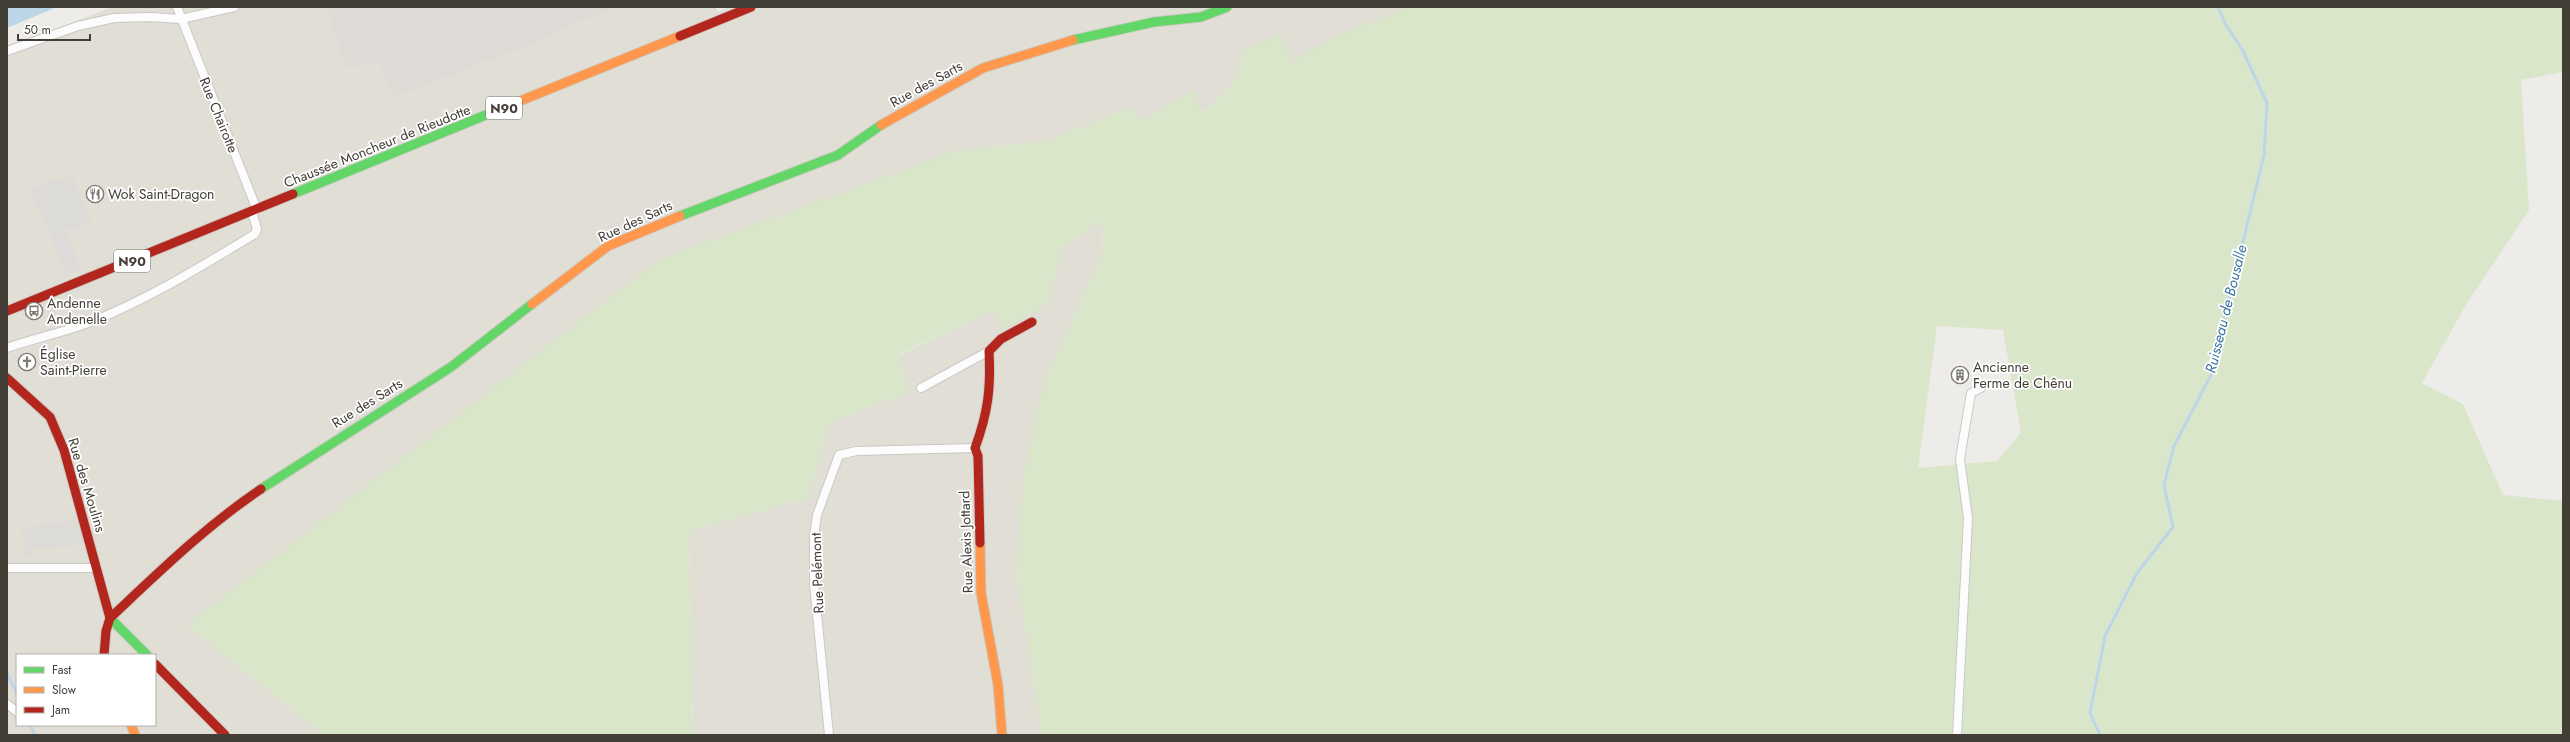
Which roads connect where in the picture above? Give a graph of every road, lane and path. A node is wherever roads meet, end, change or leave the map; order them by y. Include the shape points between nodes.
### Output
1 (177, 7) edge
2 (234, 7) edge
3 (751, 7) edge
4 (1227, 7) edge
5 (181, 19) junction
6 (7, 51) edge
7 (255, 211) junction
8 (7, 311) edge
9 (1032, 322) dead end
10 (7, 348) edge
11 (989, 351) junction
12 (7, 378) edge
13 (921, 388) dead end
14 (1981, 388) dead end
15 (975, 448) junction
16 (7, 568) edge
17 (98, 568) junction
18 (110, 618) junction
19 (104, 654) edge
20 (146, 654) edge
21 (156, 665) edge
22 (7, 704) edge
23 (16, 711) edge
24 (225, 735) edge
25 (829, 735) edge
26 (1002, 735) edge
27 (1957, 735) edge

1 - 5 street, Rue Chairotte
2 - 5 street
3 - 7 street, Chaussée Moncheur de Rieudotte / N90
4 - 18 street, Rue des Sarts via 1201,17 1154,22 1052,45 983,68 893,117 838,155 706,205 608,246 451,367 236,506 174,558
5 - 6 street via 114,18 78,26
5 - 7 street, Rue Chairotte
7 - 8 street, N90
7 - 10 street, Rue Chairotte via 255,234 209,262 88,323
9 - 11 street via 1000,339
11 - 13 street
11 - 15 street via 988,357 992,368 990,392 986,419
12 - 17 street, Rue des Moulins via 50,418 64,450
14 - 27 street via 1971,393 1960,459 1968,518
15 - 25 street, Rue Pelémont via 856,451 839,455 817,515 814,536 814,584
15 - 26 street, Rue Alexis Jottard via 978,456 981,593 998,685
16 - 17 street
17 - 18 street, Rue des Moulins
18 - 19 street
18 - 20 street
21 - 24 street
22 - 23 street

